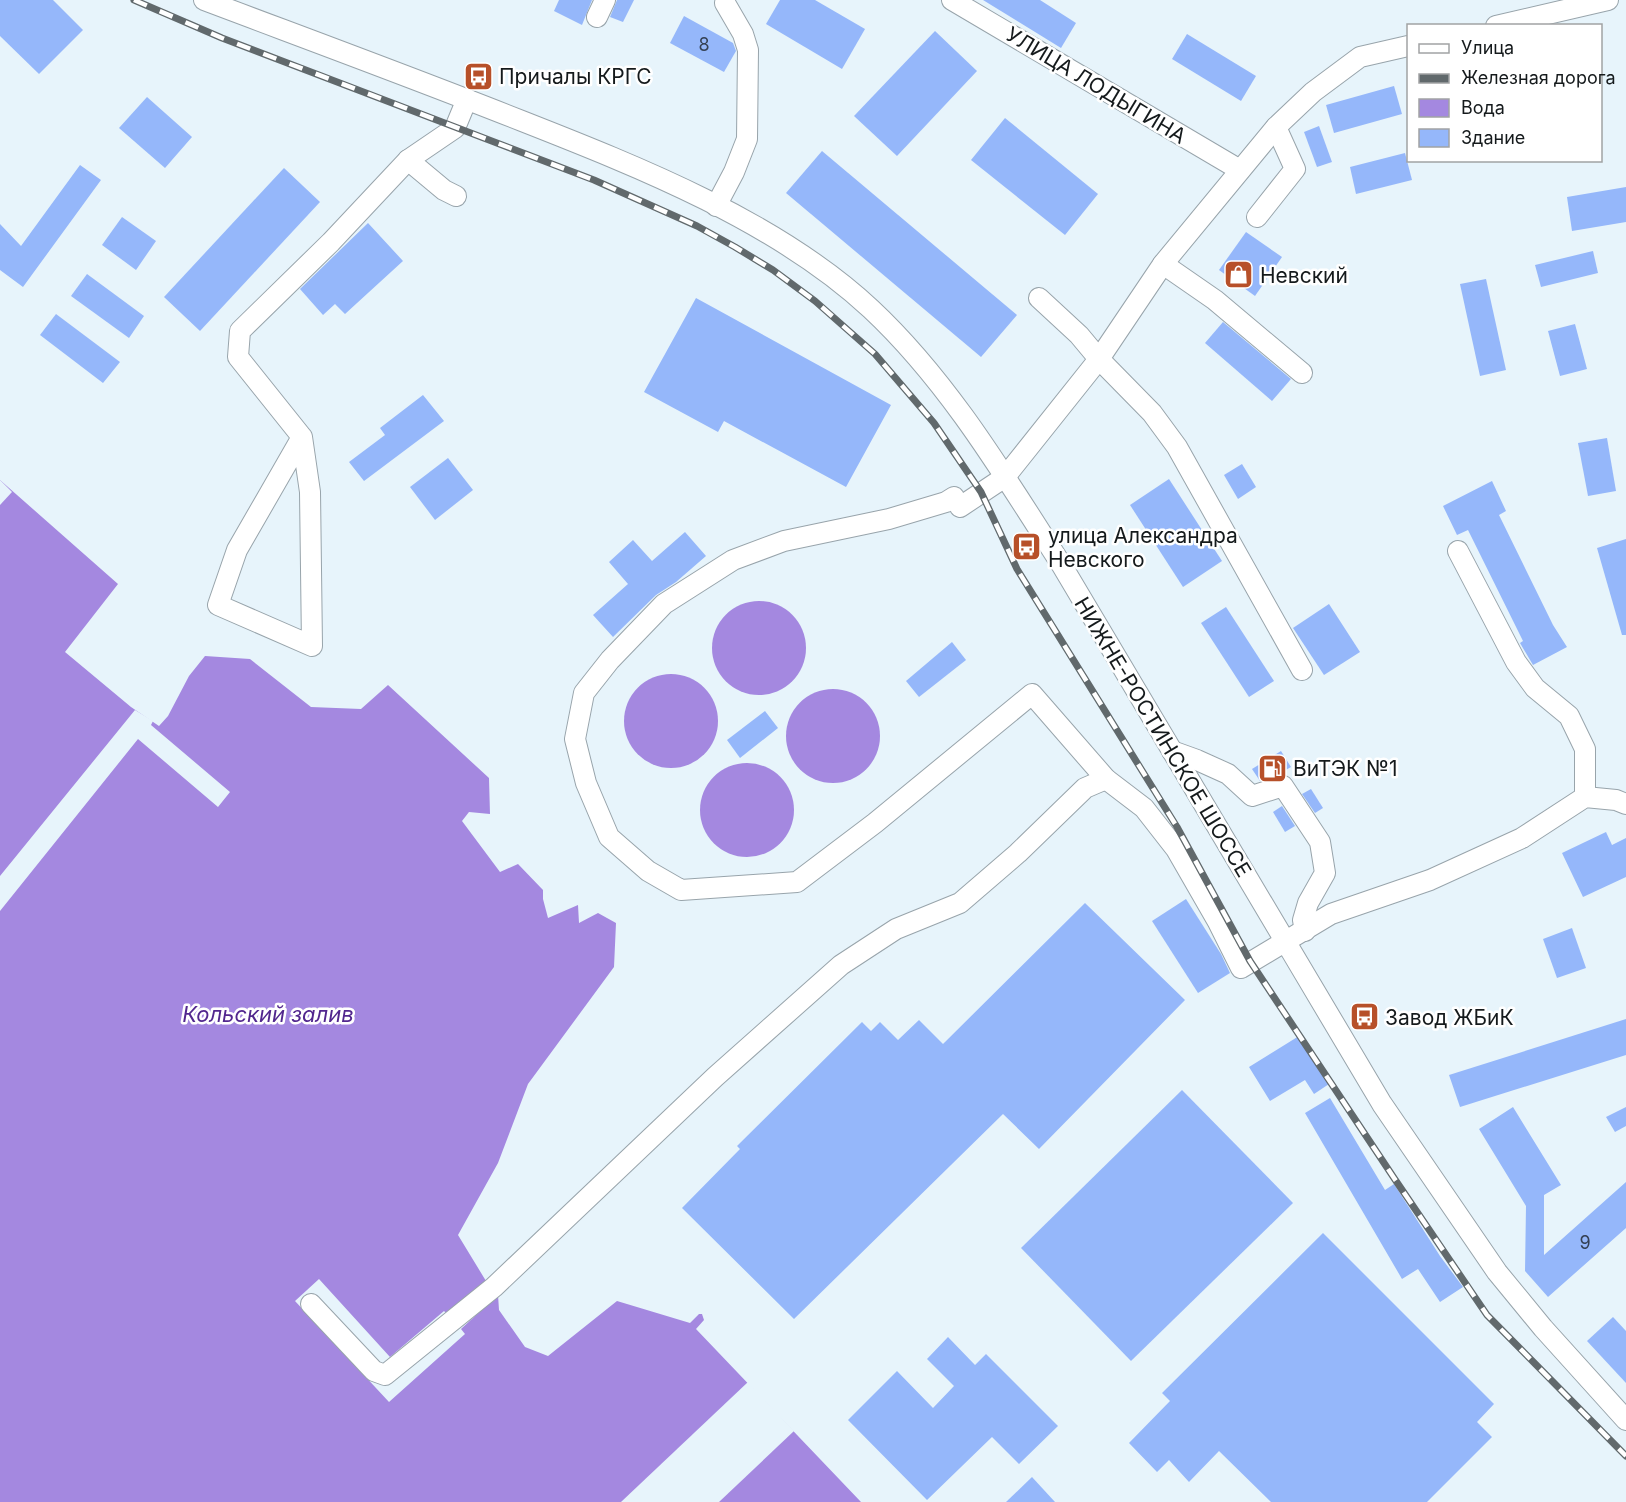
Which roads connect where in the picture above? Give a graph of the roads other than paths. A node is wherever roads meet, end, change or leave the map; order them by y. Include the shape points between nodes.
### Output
1 (204, 0) edge
2 (952, 0) edge
3 (1608, 0) edge
4 (725, 3) dead end
5 (1505, 24) edge
6 (1407, 46) edge
7 (467, 99) junction
8 (1276, 128) junction
9 (408, 160) junction
10 (1240, 170) junction
11 (456, 196) dead end
12 (716, 206) junction
13 (1257, 217) dead end
14 (1163, 264) junction
15 (1039, 298) dead end
16 (1099, 359) junction
17 (1302, 373) dead end
18 (302, 437) junction
19 (1005, 477) junction
20 (1458, 550) dead end
21 (1302, 670) dead end
22 (1172, 751) junction
23 (1106, 779) junction
24 (1585, 797) junction
25 (1626, 804) edge
26 (1305, 931) junction
27 (1286, 943) junction
28 (311, 1304) dead end
29 (1626, 1420) edge

1 - 7 street, НИЖНЕ-РОСТИНСКОЕ ШОССЕ
2 - 10 street, УЛИЦА ЛОДЫГИНА
3 - 5 street
4 - 12 street via 748,50 747,139
6 - 8 street via 1360,57 1313,92
7 - 9 street via 455,128
7 - 12 street, НИЖНЕ-РОСТИНСКОЕ ШОССЕ via 648,171
8 - 10 street
8 - 13 street via 1295,169
9 - 11 street
9 - 18 street via 332,242 240,331 238,357
10 - 14 street
12 - 19 street, НИЖНЕ-РОСТИНСКОЕ ШОССЕ via 823,269 872,309 939,385
14 - 16 street
14 - 17 street via 1215,300
15 - 16 street
16 - 19 street
16 - 21 street via 1152,413 1177,447
18 - 18 street via 237,550 218,604 312,646 310,492
19 - 22 street, НИЖНЕ-РОСТИНСКОЕ ШОССЕ
19 - 23 street via 957,502 784,541 733,560 664,604 584,693 575,739 586,783 609,837 648,871 681,890 797,882 1032,694
20 - 24 street via 1516,662 1535,688 1569,716 1585,749
22 - 26 street via 1228,774 1252,796 1283,786 1320,842 1325,873 1308,903 1303,920
22 - 27 street, НИЖНЕ-РОСТИНСКОЕ ШОССЕ
23 - 27 street via 1144,808 1176,849 1241,968
23 - 28 street via 1085,788 960,903 896,929 841,965 715,1077 494,1287 385,1376 374,1371
24 - 25 street
24 - 26 street via 1522,838 1430,880 1331,914
26 - 27 street
27 - 29 street, НИЖНЕ-РОСТИНСКОЕ ШОССЕ via 1382,1104 1497,1272

